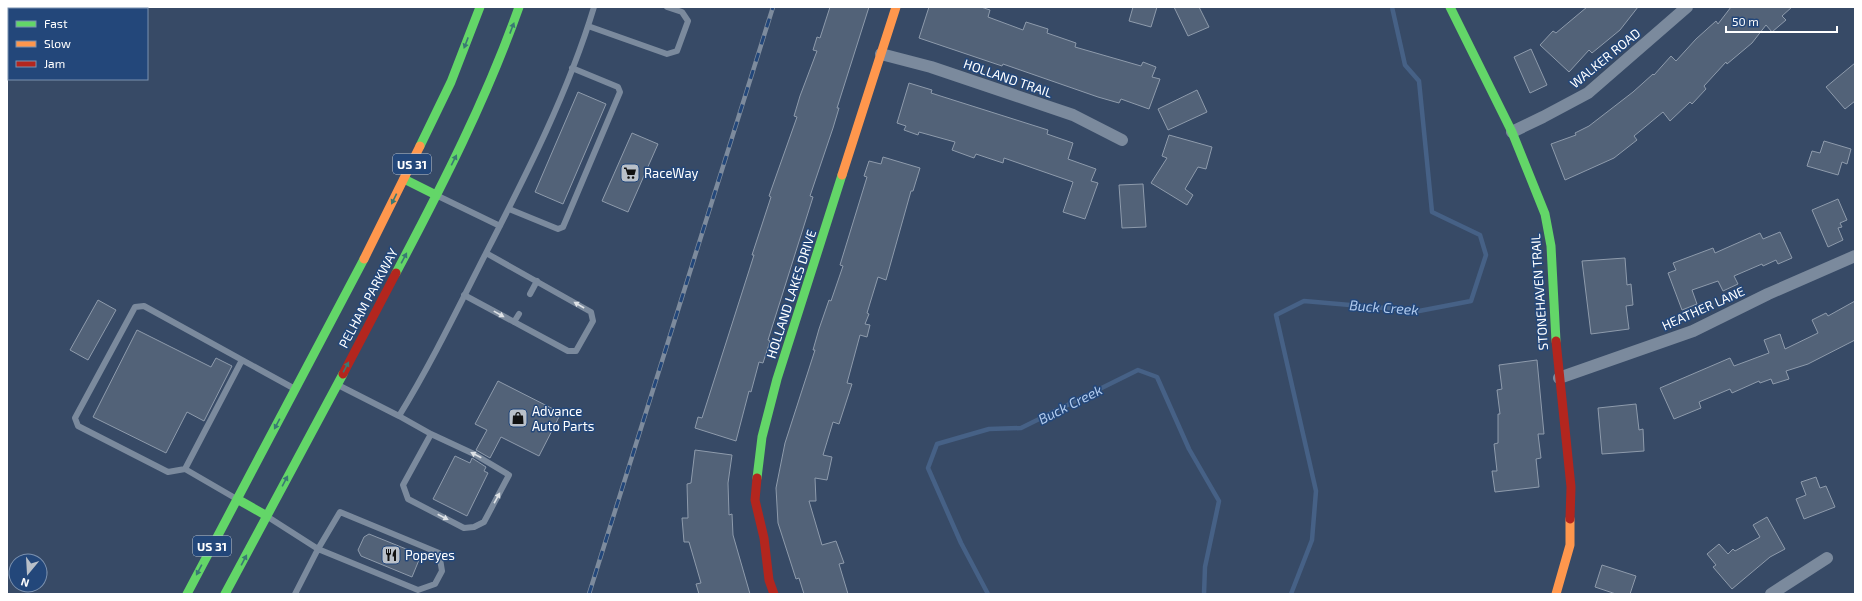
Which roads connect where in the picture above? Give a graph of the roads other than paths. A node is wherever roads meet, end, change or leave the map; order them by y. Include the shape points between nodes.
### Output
1 (480, 7) edge
2 (519, 7) edge
3 (594, 7) edge
4 (667, 7) edge
5 (896, 7) edge
6 (1450, 7) edge
7 (1688, 7) edge
8 (588, 26) junction
9 (881, 54) junction
10 (572, 68) junction
11 (1512, 132) junction
12 (1122, 140) dead end
13 (404, 179) junction
14 (436, 195) junction
15 (509, 209) junction
16 (500, 226) junction
17 (486, 253) junction
18 (1855, 256) edge
19 (537, 281) junction
20 (530, 294) dead end
21 (464, 295) junction
22 (519, 314) dead end
23 (514, 322) junction
24 (242, 360) junction
25 (1559, 378) junction
26 (337, 384) junction
27 (295, 389) junction
28 (399, 416) junction
29 (431, 434) junction
30 (186, 469) junction
31 (237, 499) junction
32 (267, 516) junction
33 (318, 549) junction
34 (1827, 558) dead end
35 (187, 594) edge
36 (225, 594) edge
37 (295, 594) edge
38 (774, 594) edge
39 (1556, 594) edge
40 (1771, 594) edge

1 -> 13 main road, PELHAM PARKWAY / US 31 via 451,82
14 -> 2 main road, PELHAM PARKWAY / US 31 via 480,105
3 - 8 lane
4 - 8 lane via 682,12 688,21 677,51 667,54
5 - 9 main road, HOLLAND LAKES DRIVE
6 - 11 main road, STONEHAVEN TRAIL
7 - 11 street, WALKER ROAD via 1588,93
8 - 10 lane
9 - 12 street, HOLLAND TRAIL via 931,67 1073,115
9 - 38 main road, HOLLAND LAKES DRIVE via 777,379 762,437 755,500 764,538 769,580
10 - 15 lane via 547,133
10 - 15 lane via 618,87 620,92 563,227 558,229
11 - 25 main road, STONEHAVEN TRAIL via 1546,214
13 - 14 main road
13 -> 27 main road, PELHAM PARKWAY / US 31
14 - 16 lane
26 -> 14 main road, PELHAM PARKWAY / US 31
15 - 16 lane
16 - 17 lane
17 - 19 lane
17 - 21 lane
18 - 25 street, HEATHER LANE via 1768,294 1693,331
19 - 20 lane
23 -> 19 lane via 568,352 576,351 593,321 591,312
21 -> 23 lane
21 - 28 lane
22 - 23 lane
24 - 27 lane
24 - 30 lane
24 - 30 lane via 144,306 135,307 75,418 78,426 168,472
25 - 39 main road, STONEHAVEN TRAIL via 1571,487 1571,522 1570,544
26 - 28 lane
32 -> 26 main road, PELHAM PARKWAY / US 31
27 -> 31 main road, PELHAM PARKWAY / US 31
28 - 29 lane
29 -> 29 lane via 403,485 408,499 464,528 484,522 510,476 474,454
30 - 31 lane
31 - 32 main road
31 -> 35 main road, PELHAM PARKWAY / US 31
32 - 33 lane
36 -> 32 main road, PELHAM PARKWAY / US 31
33 - 33 lane via 418,590 435,584 442,571 439,552 340,512
33 - 37 lane
34 - 40 street

